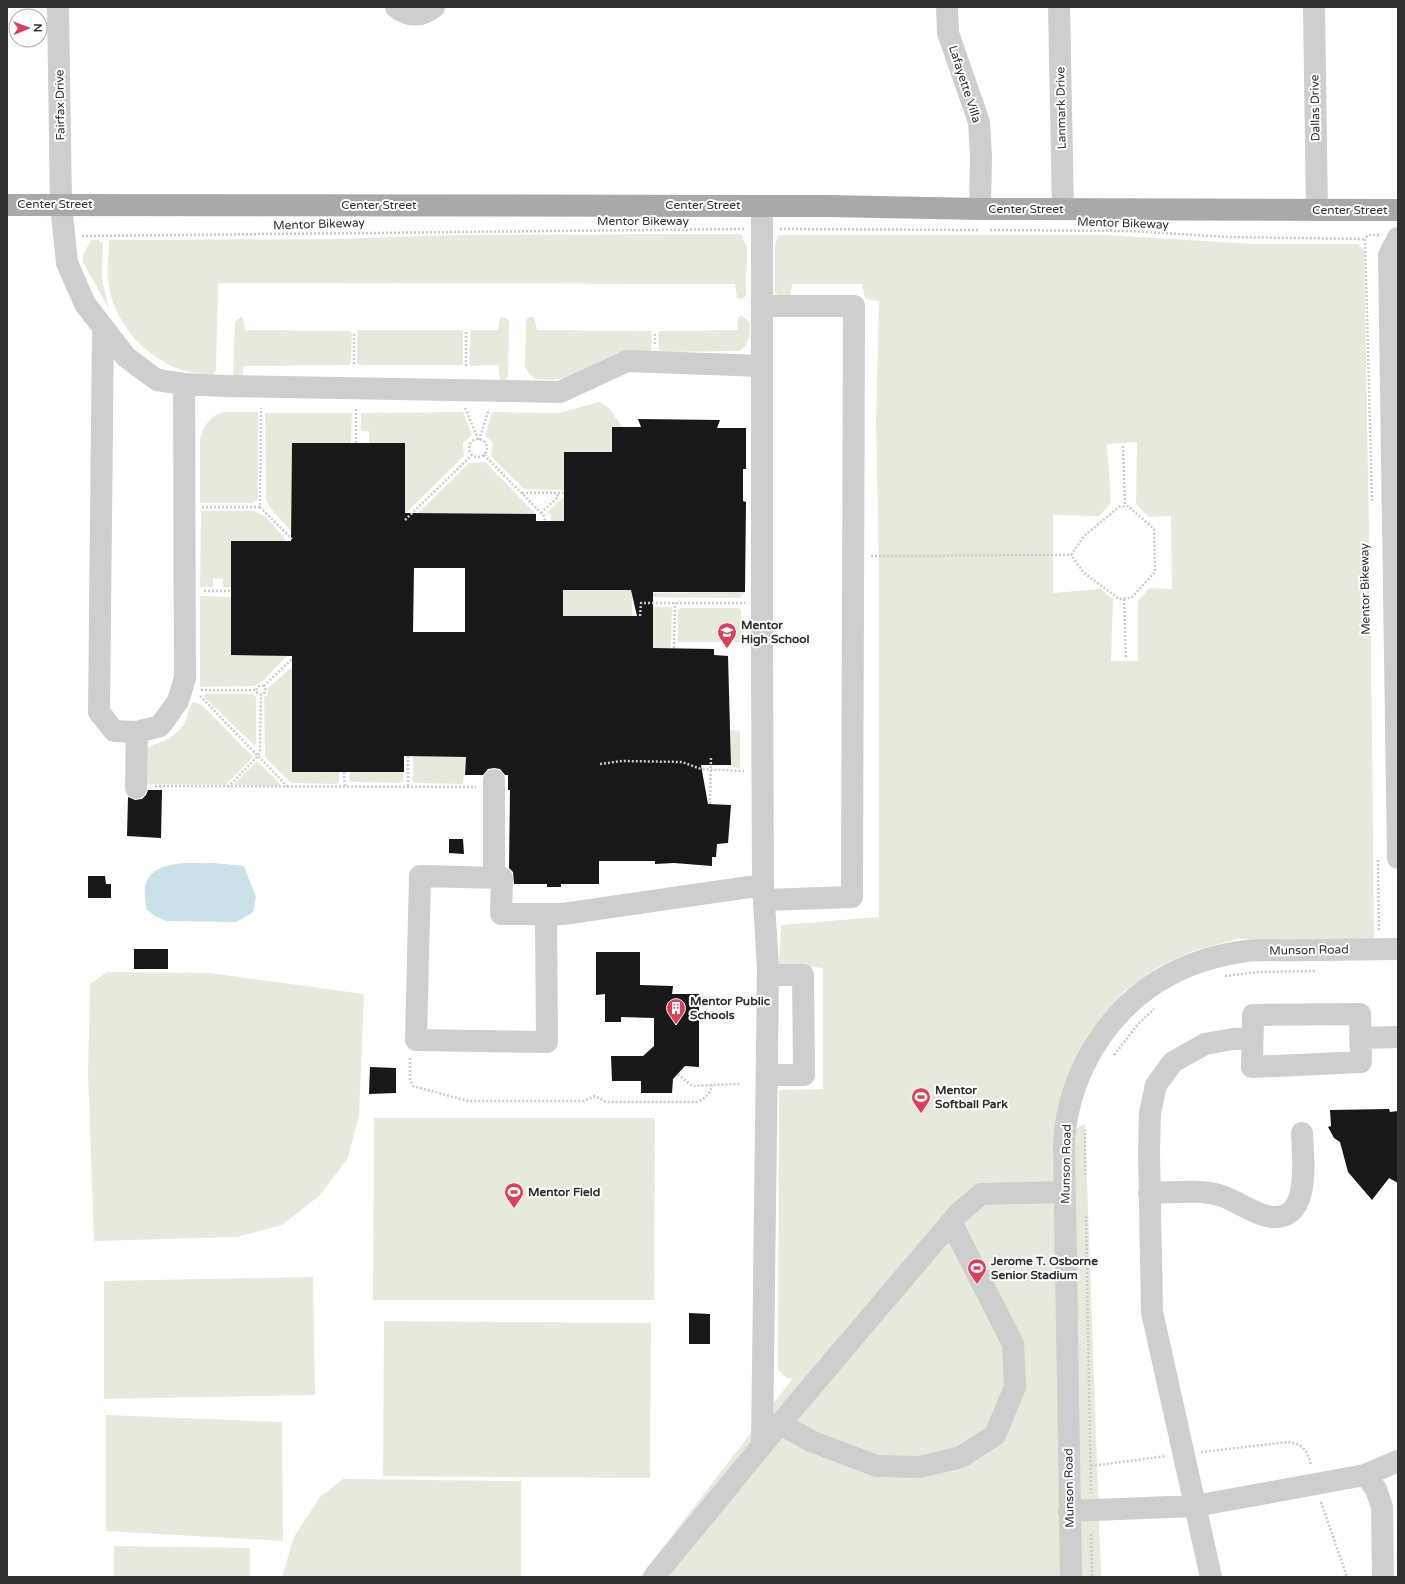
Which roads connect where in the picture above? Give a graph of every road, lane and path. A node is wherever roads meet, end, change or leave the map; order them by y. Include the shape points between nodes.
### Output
1 (58, 7) edge
2 (396, 7) edge
3 (434, 7) edge
4 (947, 7) edge
5 (1059, 7) edge
6 (1314, 7) edge
7 (7, 204) edge
8 (61, 204) junction
9 (762, 206) junction
10 (980, 209) junction
11 (1063, 209) junction
12 (1317, 210) junction
13 (1398, 210) edge
14 (762, 228) junction
15 (1368, 235) dead end
16 (65, 236) junction
17 (1365, 238) junction
18 (1398, 238) edge
19 (762, 306) junction
20 (103, 327) junction
21 (466, 331) dead end
22 (354, 332) dead end
23 (354, 364) dead end
24 (466, 366) dead end
25 (762, 366) junction
26 (184, 384) junction
27 (261, 408) dead end
28 (356, 408) dead end
29 (465, 408) dead end
30 (489, 408) dead end
31 (479, 439) junction
32 (356, 443) dead end
33 (1123, 446) dead end
34 (472, 454) junction
35 (484, 454) junction
36 (564, 492) dead end
37 (522, 493) junction
38 (557, 493) junction
39 (1372, 505) dead end
40 (1125, 506) junction
41 (196, 507) dead end
42 (260, 507) junction
43 (541, 513) junction
44 (405, 520) dead end
45 (545, 521) dead end
46 (292, 539) dead end
47 (1071, 555) junction
48 (853, 556) junction
49 (202, 591) dead end
50 (231, 591) dead end
51 (1124, 598) junction
52 (675, 603) junction
53 (747, 604) dead end
54 (640, 616) dead end
55 (674, 648) dead end
56 (292, 659) dead end
57 (1126, 659) dead end
58 (264, 686) junction
59 (256, 690) junction
60 (261, 695) junction
61 (137, 732) junction
62 (258, 756) junction
63 (408, 756) dead end
64 (711, 757) dead end
65 (600, 764) dead end
66 (711, 769) junction
67 (745, 771) dead end
68 (344, 772) dead end
69 (494, 784) joint
70 (136, 787) joint
71 (228, 787) junction
72 (288, 787) junction
73 (345, 787) junction
74 (408, 787) junction
75 (710, 804) dead end
76 (1398, 814) edge
77 (1388, 856) edge
78 (494, 878) junction
79 (764, 893) junction
80 (546, 915) junction
81 (1379, 939) dead end
82 (1398, 949) edge
83 (768, 976) junction
84 (1398, 1037) edge
85 (1252, 1038) junction
86 (1360, 1038) junction
87 (416, 1040) junction
88 (678, 1074) dead end
89 (767, 1075) junction
90 (740, 1084) dead end
91 (712, 1085) junction
92 (1302, 1133) dead end
93 (1064, 1192) junction
94 (1150, 1193) junction
95 (951, 1222) junction
96 (780, 1424) junction
97 (762, 1445) junction
98 (1398, 1461) edge
99 (1365, 1475) junction
100 (1195, 1506) junction
101 (1070, 1511) junction
102 (654, 1577) edge
103 (1071, 1577) edge
104 (1211, 1577) edge
105 (1383, 1577) edge

1 - 8 street, Fairfax Drive
2 - 3 street via 407,14 418,15
4 - 10 street, Lafayette Villa via 948,33 979,122 982,157
5 - 11 street, Lanmark Drive
6 - 12 street, Dallas Drive
7 - 8 main road, Center Street
8 - 9 main road, Center Street
8 - 16 street, Fairfax Drive
9 - 10 main road, Center Street
9 - 14 street
10 - 11 main road, Center Street
11 - 12 main road, Center Street
12 - 13 main road, Center Street
14 - 16 path, Mentor Bikeway
14 - 17 path, Mentor Bikeway via 1130,231 1228,237
14 - 19 street
15 - 17 path
16 - 20 street, Fairfax Drive via 67,263 85,304
17 - 39 path
18 - 76 street via 1389,255
19 - 25 street
19 - 48 street via 854,306
20 - 26 street, Fairfax Drive via 126,357 157,380
20 - 61 street via 99,712 114,731
21 - 24 path
22 - 23 path
25 - 26 street, Fairfax Drive via 627,361 560,392
25 - 79 street
26 - 61 street via 185,678 178,701 160,726
27 - 42 path
28 - 32 path
29 - 31 path
30 - 31 path
31 - 34 path via 470,446
31 - 35 path via 487,446
33 - 40 path
34 - 35 path via 478,457
34 - 44 path
35 - 37 path
36 - 38 path
37 - 38 path
37 - 43 path
38 - 43 path via 558,497
40 - 47 path via 1119,507 1084,536
40 - 51 path via 1154,529 1155,572 1130,598
41 - 42 path
42 - 46 path
43 - 45 path
47 - 48 path
47 - 51 path via 1084,573 1119,599
48 - 79 street via 852,897
49 - 50 path
51 - 57 path
52 - 53 path
52 - 54 path via 640,603
52 - 55 path
56 - 58 path
58 - 59 path via 258,686
58 - 60 path via 266,691
59 - 60 path
59 - 62 path via 195,691
60 - 62 path
61 - 70 street
62 - 71 path
62 - 72 path
63 - 74 path
64 - 66 path
65 - 66 path via 622,761 682,762 701,769
66 - 67 path
66 - 75 path
68 - 73 path
69 - 74 path
69 - 78 street
70 - 71 path
71 - 72 path
72 - 73 path
73 - 74 path
76 - 77 street
77 - 81 path
78 - 80 street via 502,878 501,914
78 - 87 street via 420,876
79 - 80 street
79 - 83 street
80 - 87 street via 547,1042
82 - 93 street, Munson Road via 1236,953 1182,967 1138,995 1122,1008 1092,1048 1079,1074 1065,1126
83 - 89 street
83 - 89 street via 803,975 804,1075
84 - 86 street
85 - 86 street via 1253,1015 1360,1014
85 - 86 street via 1252,1067 1361,1062
85 - 94 street via 1205,1044 1174,1062 1156,1085 1150,1113
87 - 91 path via 410,1050 410,1080 413,1086 468,1100 584,1101 595,1096 606,1102 697,1102 710,1093
88 - 91 path via 692,1086
89 - 97 street
90 - 91 path
92 - 94 street via 1302,1194 1294,1209 1288,1214 1278,1217 1267,1216 1220,1195 1199,1192
93 - 95 street via 981,1194
93 - 101 street, Munson Road
94 - 100 street via 1152,1312
95 - 96 street
95 - 96 street via 1013,1344 1015,1387 996,1436 961,1457 920,1467 877,1466 813,1442
96 - 97 street
97 - 102 street
98 - 99 street
99 - 100 street
99 - 105 street via 1376,1489 1382,1506
100 - 101 street
100 - 104 street
101 - 103 street, Munson Road

